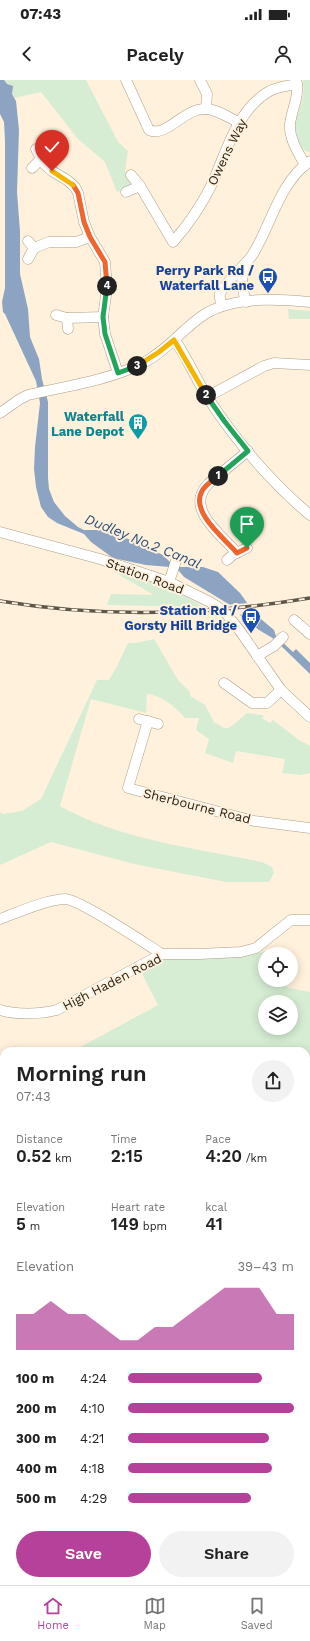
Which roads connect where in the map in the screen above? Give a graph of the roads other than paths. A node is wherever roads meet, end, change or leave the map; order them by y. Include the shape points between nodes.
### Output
1 (126, 80) edge
2 (200, 80) edge
3 (297, 82) edge
4 (206, 109) junction
5 (240, 123) junction
6 (36, 149) dead end
7 (41, 159) junction
8 (307, 163) edge
9 (32, 168) dead end
10 (131, 175) dead end
11 (140, 186) junction
12 (126, 192) dead end
13 (90, 237) junction
14 (28, 259) dead end
15 (248, 262) junction
16 (246, 302) junction
17 (310, 302) edge
18 (222, 306) junction
19 (56, 315) dead end
20 (103, 317) junction
21 (67, 318) junction
22 (68, 329) dead end
23 (174, 340) junction
24 (310, 364) edge
25 (118, 373) junction
26 (207, 396) junction
27 (0, 413) edge
28 (248, 451) junction
29 (310, 515) edge
30 (0, 532) edge
31 (247, 548) dead end
32 (237, 553) junction
33 (228, 560) dead end
34 (176, 561) dead end
35 (169, 579) junction
36 (294, 620) dead end
37 (310, 634) edge
38 (283, 637) dead end
39 (258, 656) junction
40 (224, 683) dead end
41 (281, 690) junction
42 (310, 717) edge
43 (148, 721) dead end
44 (310, 828) edge
45 (0, 919) edge
46 (310, 920) edge
47 (162, 954) junction
48 (0, 1010) edge

1 - 4 street via 152,132 162,131 196,110
2 - 4 street via 207,94
3 - 5 street, Owens Way via 268,92 249,108
3 - 8 street via 297,100 290,130 293,143
4 - 5 street
5 - 11 street, Owens Way via 210,187 174,242
6 - 7 street
7 - 9 street
7 - 13 street via 52,171 75,187 81,214
8 - 15 street via 289,182
10 - 11 street
11 - 12 street
13 - 14 street via 76,242 31,244
13 - 20 street via 105,262 107,288
15 - 16 street via 242,273 241,284
15 - 18 street via 222,290
16 - 17 street
16 - 18 street
18 - 23 street via 205,314
19 - 21 street
20 - 21 street
20 - 25 street via 105,334
21 - 22 street
23 - 25 street via 144,362
23 - 26 street
24 - 26 street via 274,363 264,366
25 - 27 street via 28,395
26 - 28 street
28 - 29 street
28 - 32 street via 208,484 202,490 200,498 200,507 204,515
30 - 35 street, Station Road
31 - 32 street
32 - 33 street
34 - 35 street
35 - 39 street, Station Road via 224,611
36 - 37 street
38 - 39 street
39 - 41 street, Station Road
40 - 41 street via 252,703 267,703
41 - 42 street, Station Road
43 - 44 street, Sherbourne Road via 128,788 254,821
45 - 47 street via 67,899 82,905
46 - 47 street, High Haden Road via 290,920 256,948 241,952
47 - 48 street, High Haden Road via 57,1010 31,1013

